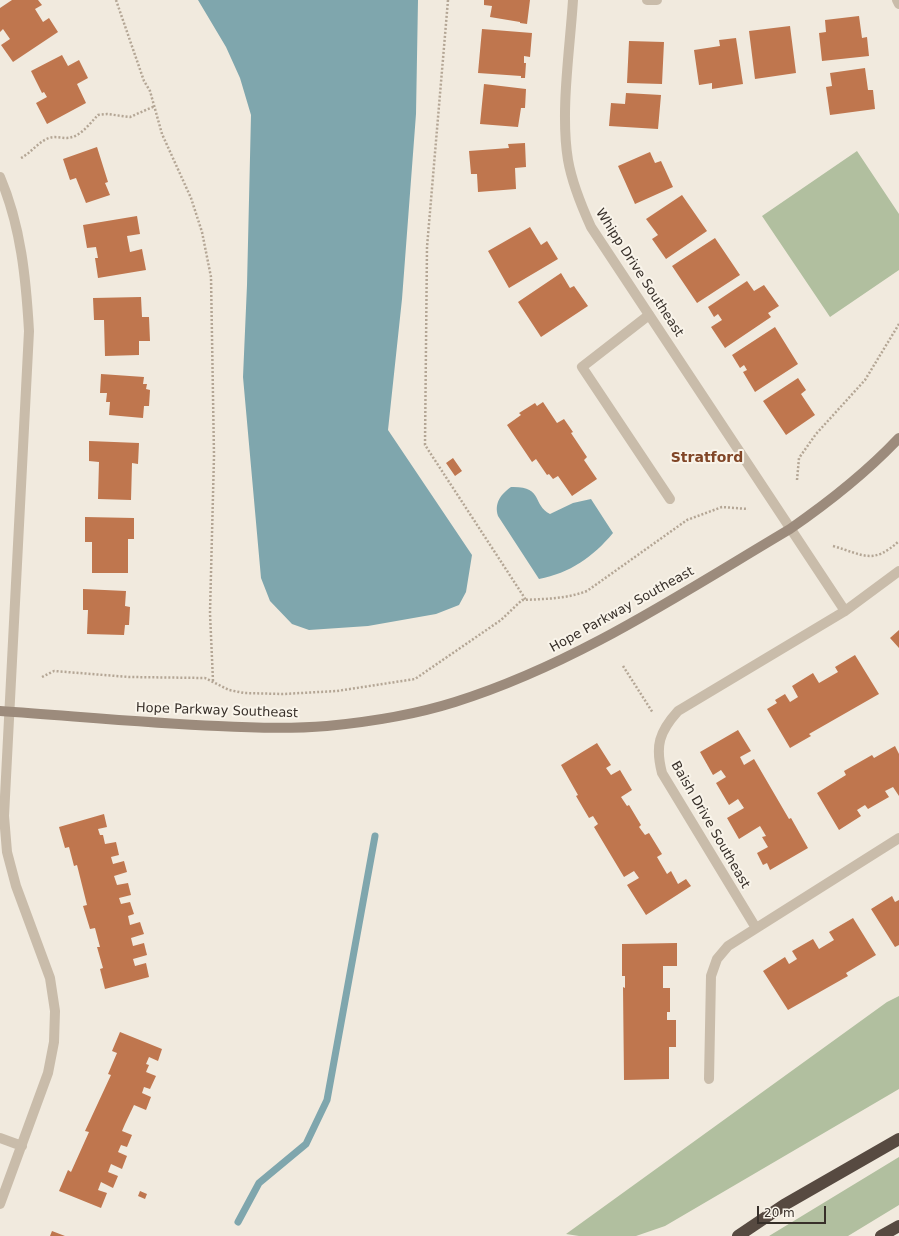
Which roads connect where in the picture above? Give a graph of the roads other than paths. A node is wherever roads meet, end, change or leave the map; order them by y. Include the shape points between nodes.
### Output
1 (573, 0) edge
2 (647, 0) edge
3 (657, 0) edge
4 (897, 0) edge
5 (899, 4) edge
6 (0, 177) edge
7 (649, 315) junction
8 (899, 438) edge
9 (670, 499) dead end
10 (790, 529) junction
11 (899, 571) edge
12 (845, 611) junction
13 (4, 712) edge
14 (899, 838) edge
15 (756, 928) junction
16 (709, 1079) dead end
17 (0, 1138) edge
18 (899, 1139) edge
19 (22, 1146) junction
20 (0, 1204) edge
21 (899, 1226) edge
22 (738, 1236) edge
23 (881, 1236) edge

1 - 7 street, Whipp Drive Southeast via 565,125 568,160 576,193 591,226
2 - 3 street
4 - 5 street
6 - 13 street via 18,234 26,284 29,331
7 - 9 street via 582,367
7 - 10 street, Whipp Drive Southeast
8 - 10 street, Hope Parkway Southeast via 860,476
10 - 12 street
10 - 13 street, Hope Parkway Southeast via 609,636 529,675 453,703 326,726 264,728
11 - 12 street, Baish Drive Southeast
12 - 15 street, Baish Drive Southeast via 678,711 666,724 660,740 658,757 662,773
13 - 19 street via 4,816 7,852 16,886 50,978 55,1011 54,1042 48,1073
14 - 15 street
15 - 16 street via 728,946 717,959 711,976
17 - 19 street
18 - 22 highway via 784,1205
19 - 20 street
21 - 23 highway

